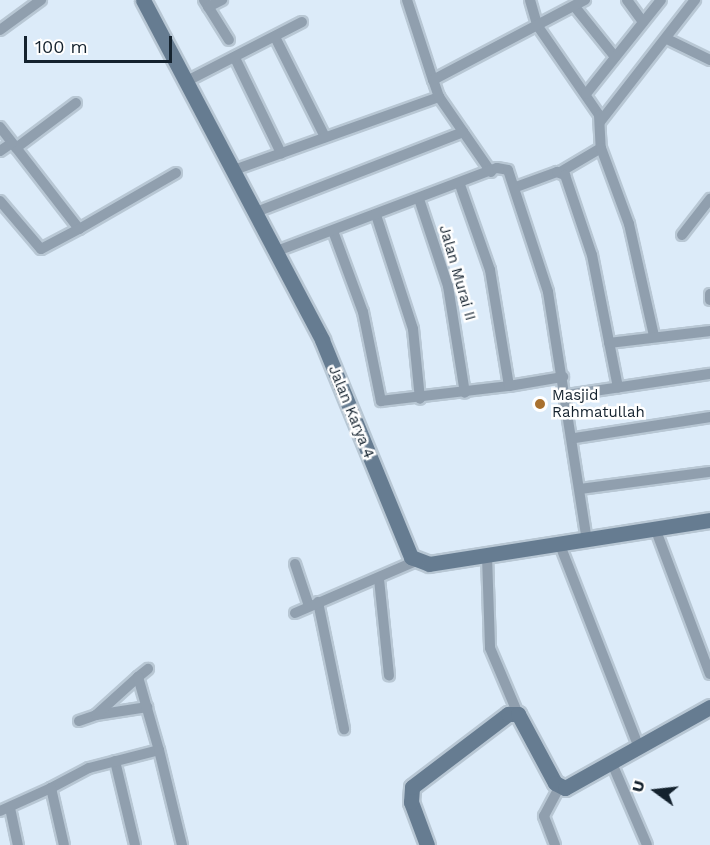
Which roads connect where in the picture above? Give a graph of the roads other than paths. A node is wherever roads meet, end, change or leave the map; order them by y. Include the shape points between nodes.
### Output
1 (41, 0) edge
2 (143, 0) edge
3 (222, 0) edge
4 (407, 0) edge
5 (530, 0) edge
6 (585, 0) edge
7 (627, 0) edge
8 (661, 0) edge
9 (695, 0) edge
10 (206, 3) edge
11 (575, 7) junction
12 (302, 22) dead end
13 (643, 22) junction
14 (537, 26) junction
15 (0, 30) edge
16 (274, 37) junction
17 (667, 39) junction
18 (229, 40) dead end
19 (615, 57) junction
20 (235, 58) junction
21 (710, 60) edge
22 (189, 80) junction
23 (433, 80) junction
24 (586, 94) junction
25 (439, 97) junction
26 (76, 103) dead end
27 (600, 122) junction
28 (0, 127) edge
29 (463, 132) junction
30 (325, 137) junction
31 (14, 146) junction
32 (601, 148) junction
33 (0, 151) edge
34 (281, 153) junction
35 (234, 170) junction
36 (562, 171) junction
37 (491, 172) junction
38 (176, 173) dead end
39 (460, 185) junction
40 (516, 187) junction
41 (419, 199) junction
42 (710, 199) edge
43 (0, 201) edge
44 (256, 212) junction
45 (376, 215) junction
46 (705, 215) edge
47 (79, 230) junction
48 (333, 231) junction
49 (682, 235) dead end
50 (277, 251) junction
51 (710, 294) edge
52 (710, 300) edge
53 (710, 331) edge
54 (654, 336) junction
55 (609, 343) junction
56 (710, 374) edge
57 (563, 377) junction
58 (509, 386) junction
59 (618, 387) junction
60 (465, 393) junction
61 (567, 395) junction
62 (420, 399) junction
63 (710, 417) edge
64 (574, 438) junction
65 (710, 472) edge
66 (580, 489) junction
67 (710, 520) edge
68 (655, 528) junction
69 (587, 541) junction
70 (560, 545) junction
71 (488, 556) junction
72 (416, 561) junction
73 (295, 564) dead end
74 (379, 579) junction
75 (313, 604) junction
76 (295, 613) dead end
77 (148, 669) dead end
78 (710, 674) edge
79 (390, 675) dead end
80 (138, 677) junction
81 (147, 707) junction
82 (710, 707) edge
83 (518, 714) junction
84 (96, 715) junction
85 (79, 721) dead end
86 (344, 729) dead end
87 (638, 745) junction
88 (159, 750) junction
89 (115, 761) junction
90 (610, 761) junction
91 (51, 788) junction
92 (559, 788) junction
93 (5, 810) edge
94 (18, 845) edge
95 (64, 845) edge
96 (135, 845) edge
97 (182, 845) edge
98 (427, 845) edge
99 (555, 845) edge
100 (647, 845) edge

1 - 15 street
2 - 22 main road, Jalan Karya 4
3 - 10 street
4 - 23 street
5 - 14 street
6 - 11 street
7 - 13 street
8 - 13 street
9 - 17 street
10 - 18 street
11 - 14 street
11 - 19 street
12 - 16 street
13 - 19 street
14 - 23 street
14 - 24 street
16 - 20 street
16 - 30 street
17 - 21 street
17 - 27 street
19 - 24 street
20 - 22 street
20 - 34 street
22 - 35 main road, Jalan Karya 4
23 - 25 street
24 - 27 street
25 - 29 street
25 - 30 street
26 - 31 street
27 - 32 street
28 - 31 street
29 - 37 street
29 - 44 street
30 - 34 street
31 - 33 street
31 - 47 street
32 - 36 street
32 - 54 street via 628,224
34 - 35 street
35 - 44 main road, Jalan Karya 4
36 - 40 street
36 - 55 street via 592,255
37 - 39 street
37 - 40 street via 506,168
38 - 47 street
39 - 41 street
39 - 58 street via 490,270
40 - 57 street via 548,292
41 - 45 street
41 - 60 street, Jalan Murai II via 448,286
42 - 46 street
43 - 47 street via 41,249
44 - 50 main road, Jalan Karya 4
45 - 48 street
45 - 62 street via 413,329
46 - 49 street
48 - 50 street
48 - 62 street via 363,312 381,401
50 - 72 main road, Jalan Karya 4 via 322,340 405,546
51 - 52 street
53 - 54 street
54 - 55 street
55 - 59 street
56 - 59 street
57 - 58 street
57 - 61 street
58 - 60 street
59 - 61 street
60 - 62 street
61 - 64 street
63 - 64 street
64 - 66 street
65 - 66 street
66 - 69 street
67 - 68 main road
68 - 69 main road
68 - 78 street
69 - 70 main road
70 - 71 main road
70 - 87 street
71 - 72 main road
71 - 83 street via 490,648
72 - 74 street
73 - 75 street
74 - 75 street
74 - 79 street
75 - 76 street
75 - 86 street
77 - 80 street
80 - 81 street
80 - 84 street
81 - 84 street
81 - 88 street
82 - 87 main road
83 - 92 main road
83 - 98 main road via 486,725 412,787 411,802
84 - 85 street
87 - 90 main road
88 - 89 street
88 - 97 street
89 - 91 street via 60,779
89 - 96 street
90 - 92 main road
90 - 100 street
91 - 93 street
91 - 95 street
92 - 99 street via 544,816
93 - 94 street

